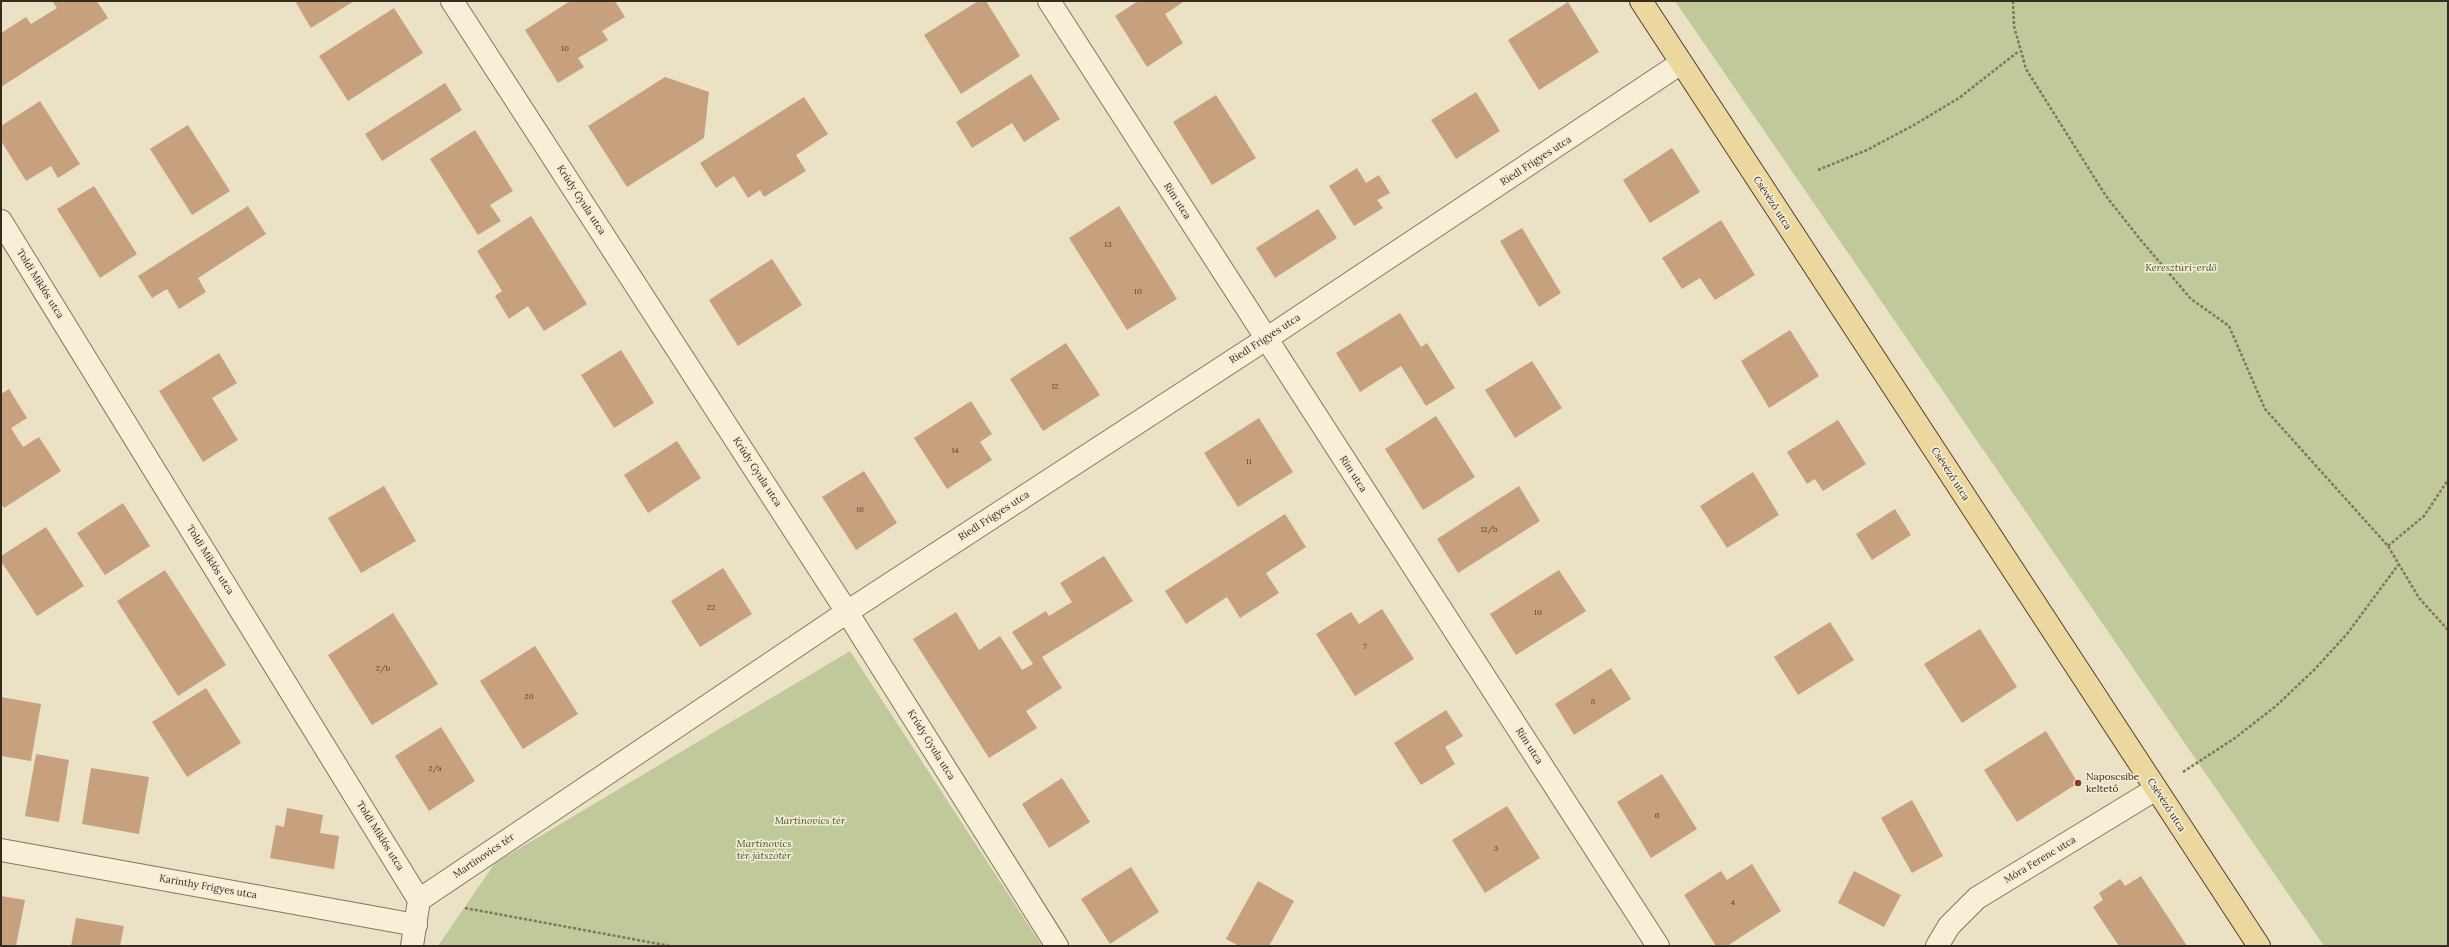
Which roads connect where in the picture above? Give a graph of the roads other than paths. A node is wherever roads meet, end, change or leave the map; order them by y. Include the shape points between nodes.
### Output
1 (452, 1) edge
2 (1048, 1) edge
3 (1641, 1) edge
4 (1681, 63) junction
5 (1, 221) edge
6 (1266, 339) junction
7 (847, 612) junction
8 (2156, 789) junction
9 (1, 850) edge
10 (419, 900) junction
11 (416, 925) junction
12 (412, 946) edge
13 (1057, 946) edge
14 (1658, 946) edge
15 (1937, 946) edge
16 (2259, 946) edge

1 - 7 street, Krúdy Gyula utca
2 - 6 street, Rím utca
3 - 4 main road, Csévéző utca
4 - 6 street, Riedl Frigyes utca
4 - 8 main road, Csévéző utca
5 - 10 street, Toldi Miklós utca
6 - 7 street, Riedl Frigyes utca
6 - 14 street, Rím utca
7 - 10 street, Martinovics tér
7 - 13 street, Krúdy Gyula utca
8 - 15 street, Móra Ferenc utca via 1977,898 1949,926
8 - 16 main road, Csévéző utca
9 - 11 street, Karinthy Frigyes utca
10 - 11 street
11 - 12 street

